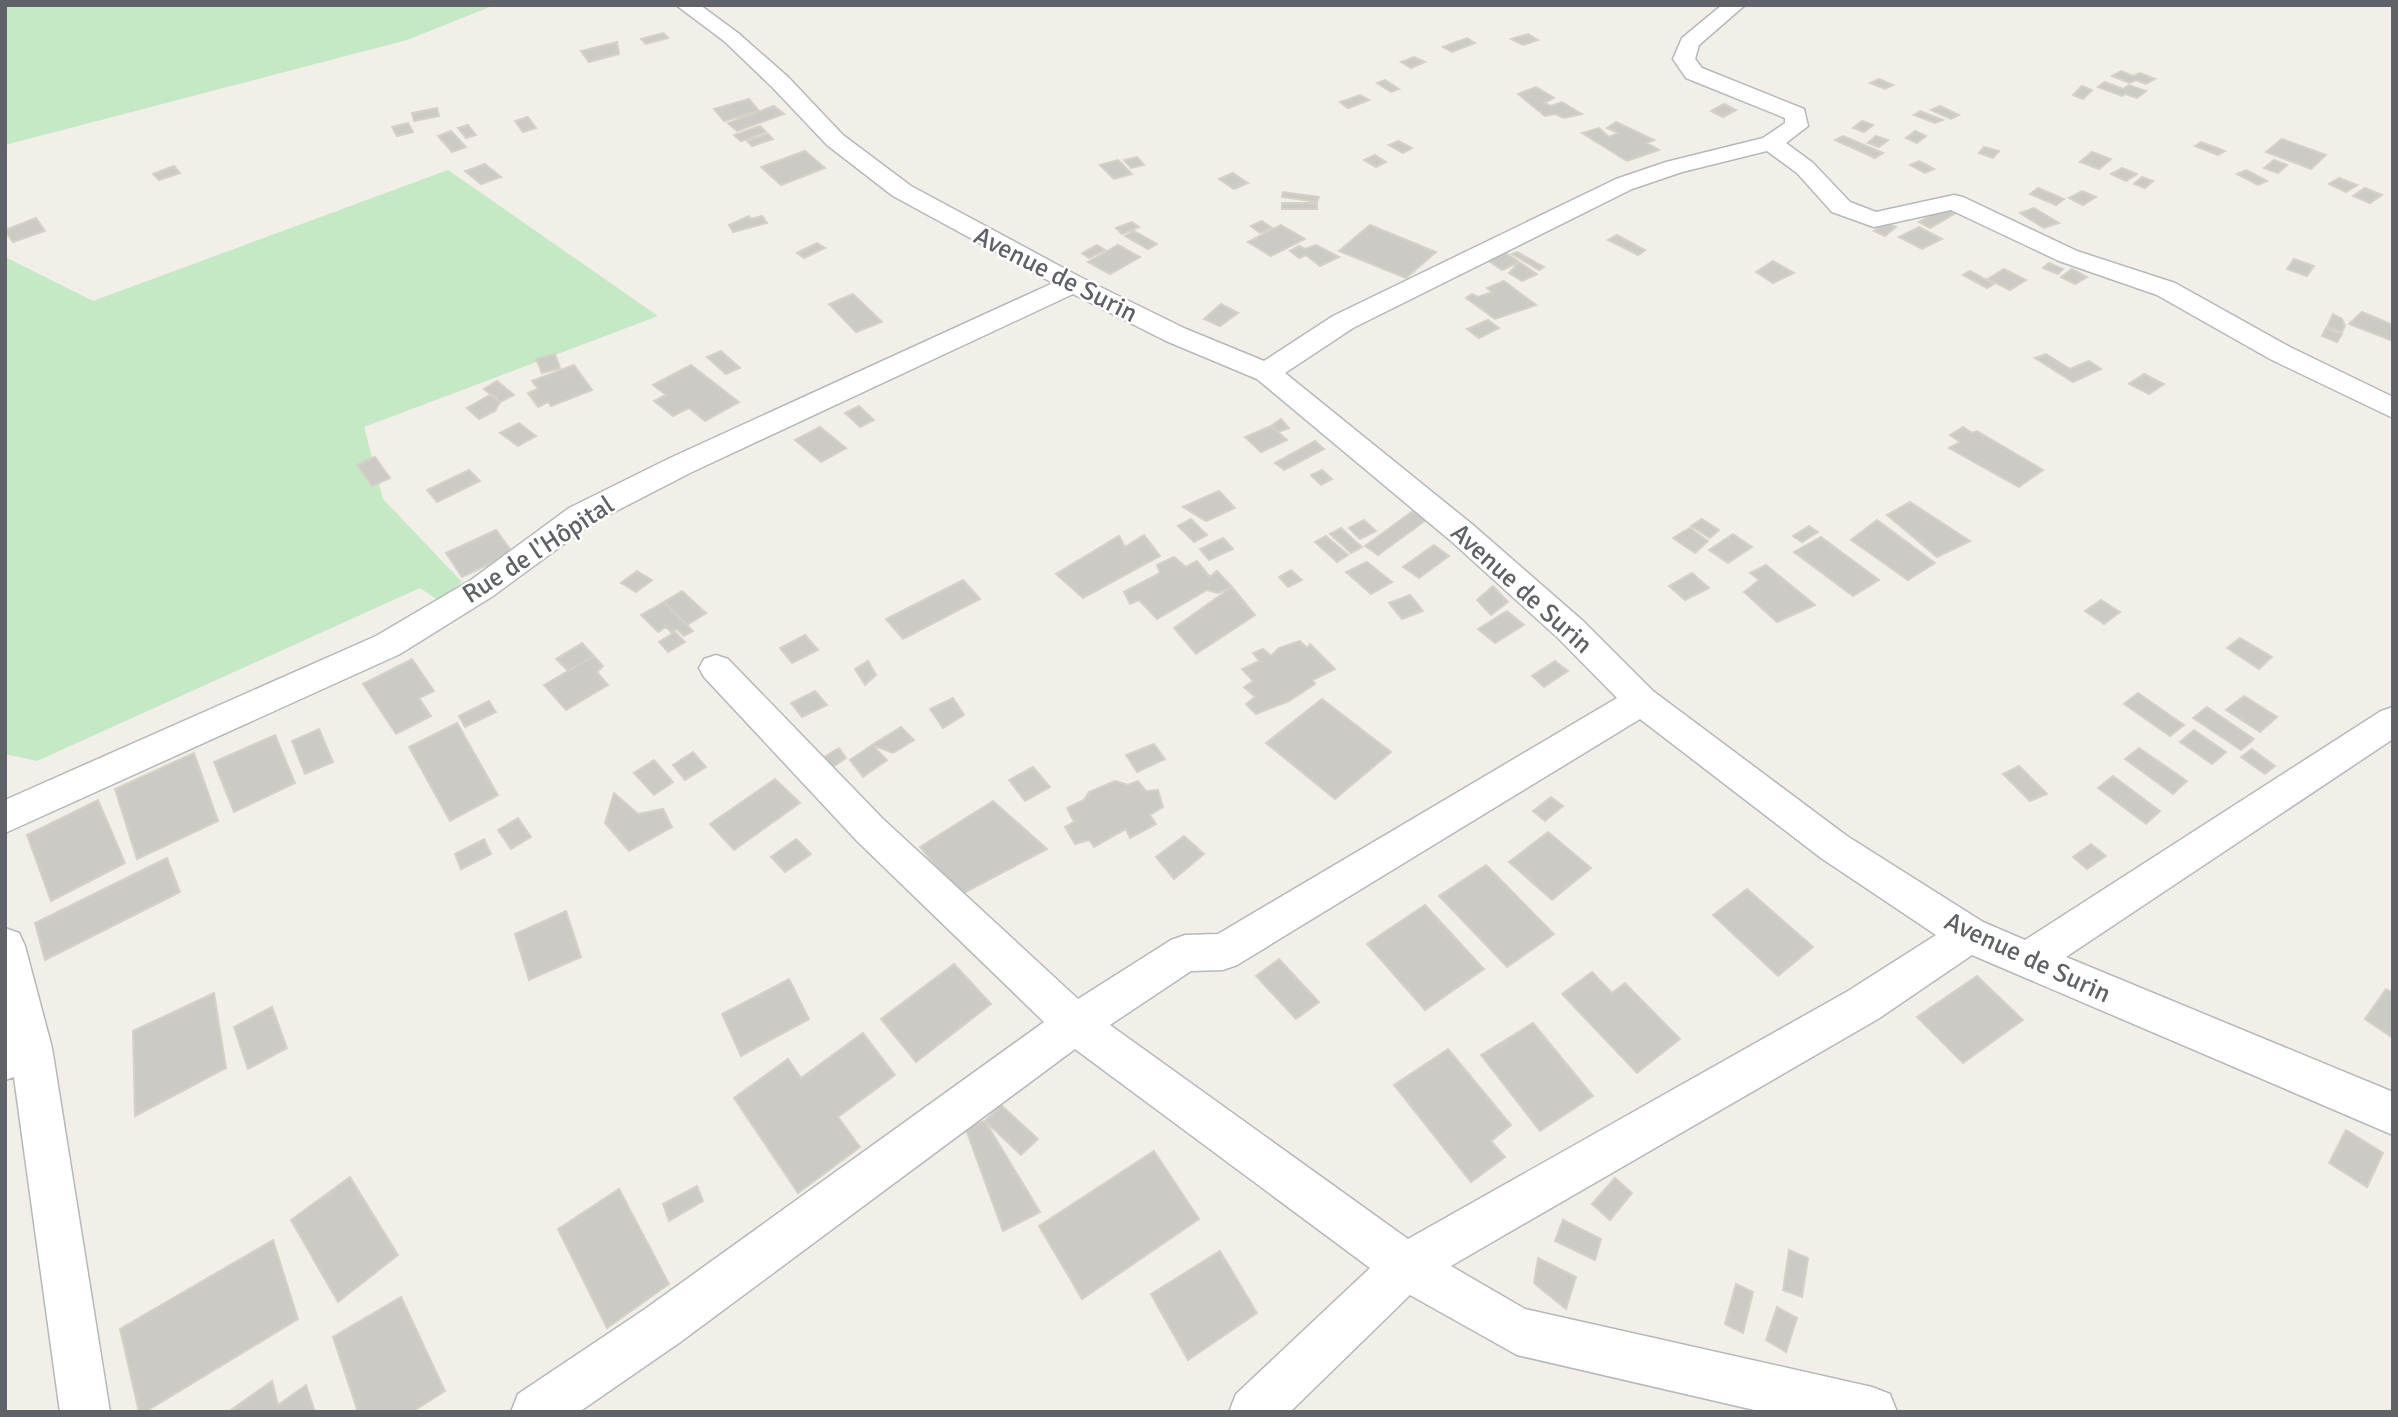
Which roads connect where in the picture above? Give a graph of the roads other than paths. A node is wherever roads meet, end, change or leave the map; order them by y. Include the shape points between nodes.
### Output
1 (686, 5) edge
2 (1735, 5) edge
3 (1771, 144) junction
4 (1073, 284) junction
5 (1267, 373) junction
6 (2393, 409) edge
7 (716, 667) dead end
8 (1641, 701) junction
9 (2393, 721) edge
10 (5, 817) edge
11 (1969, 935) junction
12 (5, 946) edge
13 (2028, 960) junction
14 (1075, 1024) junction
15 (18, 1054) edge
16 (2393, 1114) edge
17 (1406, 1266) junction
18 (85, 1412) edge
19 (536, 1412) edge
20 (1254, 1412) edge
21 (1872, 1412) edge

1 - 4 street, Avenue de Surin via 731,37 835,140 902,191
2 - 3 street via 1689,42 1684,59 1694,73 1796,114 1797,126
3 - 5 street via 1683,164 1624,184 1343,322
3 - 6 street via 1805,168 1840,207 1874,220 1954,202 2068,256 2166,289
4 - 5 street, Avenue de Surin
4 - 10 street, Rue de l'Hôpital via 580,516 482,588 388,645
5 - 8 street, Avenue de Surin via 1462,533 1571,630
7 - 14 street via 870,830
8 - 11 street, Avenue de Surin via 1834,847
8 - 14 street via 1223,952 1185,953
9 - 13 street
11 - 13 street, Avenue de Surin
11 - 17 street via 1852,1012
12 - 15 street
13 - 16 street, Avenue de Surin
14 - 17 street
14 - 19 street via 662,1326
15 - 18 street
17 - 20 street
17 - 21 street via 1517,1331

